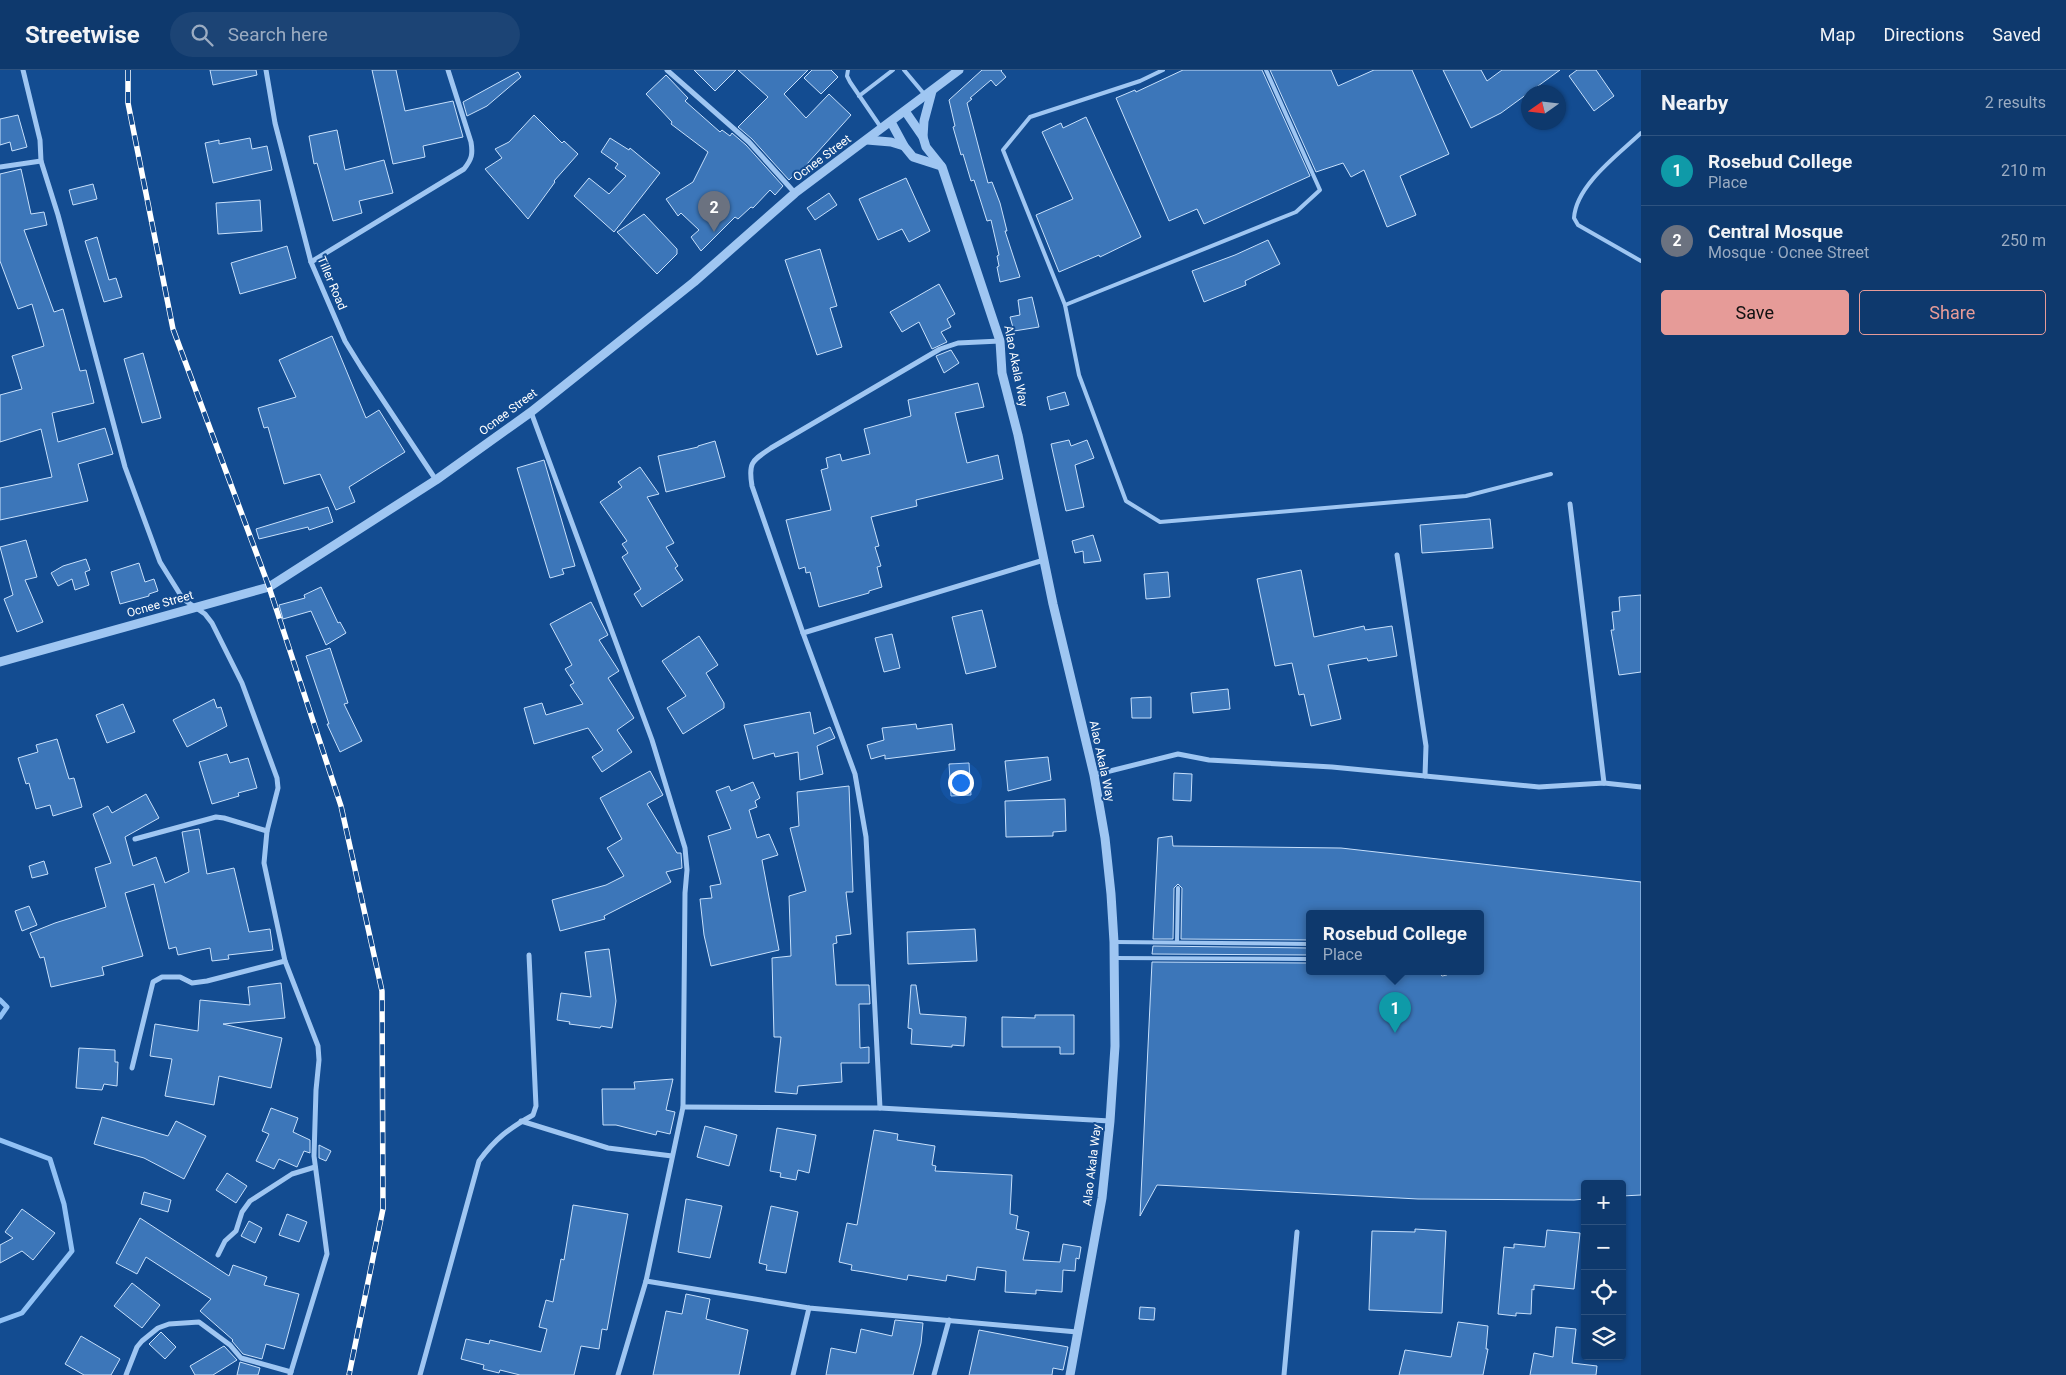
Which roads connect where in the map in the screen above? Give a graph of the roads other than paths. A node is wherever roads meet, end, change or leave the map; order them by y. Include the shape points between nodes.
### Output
1 (23, 70) edge
2 (266, 70) edge
3 (448, 70) edge
4 (668, 70) edge
5 (848, 70) edge
6 (893, 70) edge
7 (904, 70) edge
8 (959, 70) edge
9 (1162, 70) edge
10 (1266, 70) edge
11 (929, 93) junction
12 (859, 96) junction
13 (905, 111) junction
14 (891, 122) junction
15 (882, 128) junction
16 (1641, 133) edge
17 (923, 137) junction
18 (867, 140) junction
19 (904, 146) junction
20 (41, 161) junction
21 (942, 166) junction
22 (0, 167) edge
23 (795, 193) junction
24 (311, 262) junction
25 (1641, 262) edge
26 (1065, 305) junction
27 (1000, 341) junction
28 (530, 412) junction
29 (1551, 474) dead end
30 (436, 480) junction
31 (1570, 504) dead end
32 (1397, 555) dead end
33 (1044, 560) junction
34 (194, 607) junction
35 (803, 633) junction
36 (4, 661) edge
37 (1094, 775) junction
38 (1425, 776) junction
39 (1604, 783) junction
40 (1641, 787) edge
41 (267, 831) junction
42 (136, 839) dead end
43 (1178, 888) dead end
44 (1177, 941) junction
45 (1114, 942) junction
46 (1306, 944) edge
47 (529, 955) dead end
48 (1114, 958) junction
49 (1306, 959) edge
50 (285, 961) junction
51 (132, 1068) dead end
52 (683, 1107) junction
53 (880, 1108) junction
54 (1110, 1121) junction
55 (521, 1122) junction
56 (672, 1156) junction
57 (315, 1167) junction
58 (1297, 1232) dead end
59 (218, 1255) dead end
60 (646, 1281) junction
61 (809, 1308) junction
62 (949, 1320) junction
63 (1077, 1332) junction
64 (290, 1373) edge
65 (126, 1375) edge
66 (420, 1375) edge
67 (618, 1375) edge
68 (793, 1375) edge
69 (934, 1375) edge
70 (1070, 1375) edge
71 (1284, 1375) edge

1 - 20 street via 40,140
2 - 24 street, Tiller Road via 275,123
3 - 24 street via 471,142 473,154 470,162 464,169
4 - 23 street via 749,142
5 - 12 lane via 847,76
6 - 12 lane
7 - 11 lane
8 - 11 street, Ocnee Street
9 - 26 lane via 1140,81 1030,117 1003,150
10 - 26 lane via 1320,190 1296,212
11 - 13 street, Ocnee Street
11 - 17 street
12 - 15 lane
13 - 14 street, Ocnee Street
13 - 17 street, Alao Akala Way
14 - 15 street, Ocnee Street
14 - 19 street
15 - 18 street, Ocnee Street
16 - 25 lane via 1607,162 1578,200 1574,218 1578,224
17 - 21 street, Alao Akala Way via 926,147
18 - 19 street
18 - 23 street, Ocnee Street
19 - 21 street via 913,157
20 - 22 street
20 - 34 street via 126,467 160,562 183,599
21 - 27 street, Alao Akala Way
23 - 28 street, Ocnee Street via 694,282
24 - 30 street, Tiller Road via 345,341
26 - 29 lane via 1080,374 1126,501 1160,522 1466,496
27 - 33 street, Alao Akala Way via 1002,373
27 - 35 street via 958,343 940,349 753,460 750,471 752,486
28 - 30 street, Ocnee Street
28 - 52 street via 652,740 685,848
30 - 34 street, Ocnee Street via 269,587
31 - 39 street
32 - 38 street via 1426,746
33 - 35 street
33 - 37 street, Alao Akala Way
34 - 36 street, Ocnee Street
34 - 41 street via 212,623 242,683 277,778 278,788
35 - 53 street via 855,774 861,804 866,837
37 - 38 street via 1178,754 1209,760
37 - 45 street, Alao Akala Way via 1105,838
38 - 39 street via 1539,787
39 - 40 street
41 - 42 street via 216,818
41 - 50 street via 264,863
43 - 44 lane
44 - 45 lane
44 - 46 lane
45 - 48 street, Alao Akala Way
47 - 55 street via 536,1106 533,1115
48 - 49 lane
48 - 54 street, Alao Akala Way via 1115,1046
50 - 51 street via 207,981 192,983 180,976 162,977 153,982
50 - 57 street via 318,1046
52 - 53 street
52 - 56 street
53 - 54 street
54 - 63 street, Alao Akala Way via 1102,1198
55 - 56 street via 608,1148
55 - 66 street via 507,1129 479,1161
56 - 60 street
57 - 59 street via 292,1174 250,1201 242,1212 236,1231 225,1241
57 - 64 street via 327,1254
58 - 71 street
60 - 61 street
60 - 67 street
61 - 62 street
61 - 68 street
62 - 63 street
62 - 69 street
63 - 70 street, Alao Akala Way
64 - 65 street via 241,1358 230,1345 199,1322 158,1328 142,1341

